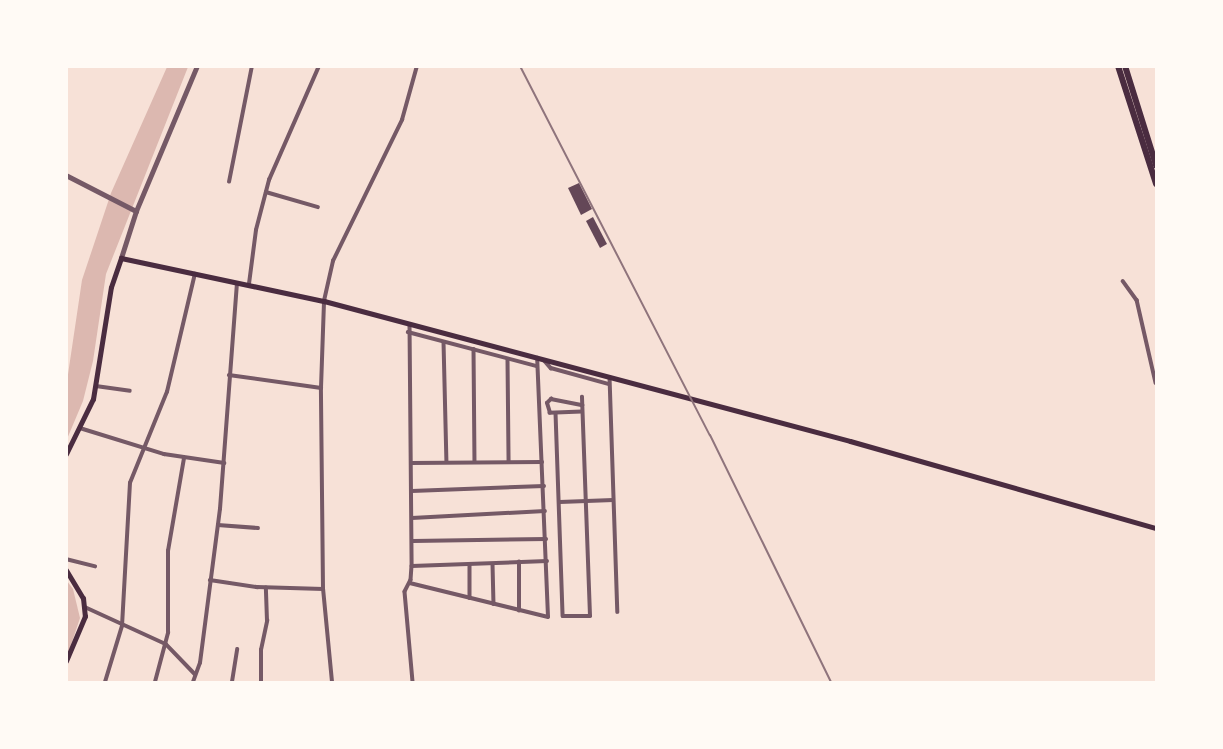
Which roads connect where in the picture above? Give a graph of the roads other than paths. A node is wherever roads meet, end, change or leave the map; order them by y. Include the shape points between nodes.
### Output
1 (197, 66) edge
2 (251, 66) edge
3 (319, 66) edge
4 (417, 66) edge
5 (1118, 66) edge
6 (1125, 66) edge
7 (1157, 165) edge
8 (66, 175) edge
9 (229, 182) dead end
10 (1157, 184) edge
11 (266, 192) junction
12 (318, 207) dead end
13 (134, 210) junction
14 (121, 258) junction
15 (195, 274) junction
16 (1123, 282) dead end
17 (237, 284) junction
18 (249, 286) junction
19 (324, 301) junction
20 (410, 324) junction
21 (408, 332) junction
22 (444, 342) junction
23 (474, 349) junction
24 (537, 358) junction
25 (508, 360) junction
26 (544, 360) junction
27 (537, 366) junction
28 (229, 375) junction
29 (610, 377) junction
30 (1157, 383) edge
31 (609, 384) junction
32 (96, 386) junction
33 (321, 387) junction
34 (130, 391) dead end
35 (582, 397) dead end
36 (582, 405) junction
37 (582, 412) junction
38 (556, 413) junction
39 (79, 428) junction
40 (143, 449) junction
41 (66, 454) edge
42 (184, 458) junction
43 (509, 461) junction
44 (475, 462) junction
45 (543, 462) junction
46 (223, 463) junction
47 (411, 463) junction
48 (447, 463) junction
49 (544, 486) junction
50 (412, 491) junction
51 (613, 500) junction
52 (587, 501) junction
53 (558, 502) junction
54 (545, 511) junction
55 (412, 518) junction
56 (218, 525) junction
57 (258, 528) dead end
58 (1157, 528) edge
59 (546, 539) junction
60 (413, 541) junction
61 (66, 559) edge
62 (547, 561) junction
63 (519, 562) junction
64 (493, 564) junction
65 (95, 565) dead end
66 (470, 565) junction
67 (412, 566) junction
68 (66, 570) edge
69 (210, 580) junction
70 (410, 583) junction
71 (266, 588) junction
72 (323, 589) junction
73 (470, 598) junction
74 (494, 604) junction
75 (85, 607) junction
76 (519, 611) junction
77 (618, 612) dead end
78 (122, 626) junction
79 (166, 645) junction
80 (237, 649) dead end
81 (66, 661) edge
82 (195, 674) junction
83 (155, 680) edge
84 (105, 682) edge
85 (163, 682) edge
86 (193, 682) edge
87 (232, 682) edge
88 (261, 682) edge
89 (332, 682) edge
90 (413, 682) edge

1 - 13 street
2 - 9 street
3 - 11 street
4 - 19 street via 402,120 333,261
5 - 10 highway
6 - 7 highway
8 - 13 street
11 - 12 street
11 - 18 street
13 - 14 street
14 - 15 main road
14 - 32 main road via 111,287
15 - 17 main road
15 - 40 street via 167,392
16 - 30 street via 1137,300
17 - 18 main road
17 - 28 street
18 - 19 main road
19 - 20 main road
19 - 33 street
20 - 21 street
20 - 24 main road
21 - 22 street
21 - 47 street
22 - 23 street
22 - 48 street
23 - 25 street
23 - 44 street
24 - 26 main road
24 - 27 street
25 - 27 street
25 - 43 street
26 - 29 main road
26 - 31 street via 551,368
27 - 45 street
28 - 33 street
28 - 46 street
29 - 31 street
29 - 58 main road
31 - 51 street
32 - 34 street
32 - 39 main road
33 - 72 street
35 - 36 street
36 - 37 street
36 - 38 street via 551,399 547,409
37 - 38 street
37 - 52 street
38 - 53 street
39 - 40 street
39 - 41 main road
40 - 42 street
40 - 78 street via 130,483
42 - 46 street
42 - 79 street via 169,542
43 - 44 street
43 - 45 street
44 - 48 street
45 - 49 street
46 - 56 street
47 - 48 street
47 - 50 street
49 - 50 street
49 - 54 street
50 - 55 street
51 - 52 street
51 - 77 street
52 - 53 street
52 - 53 street via 590,616 563,615
54 - 55 street
54 - 59 street
55 - 60 street
56 - 57 street
56 - 69 street
59 - 60 street
59 - 62 street
60 - 67 street
61 - 65 street
62 - 63 street
62 - 76 street via 548,617
63 - 64 street
63 - 76 street
64 - 66 street
64 - 74 street
66 - 67 street
66 - 73 street
67 - 70 street
68 - 75 main road
69 - 71 street
69 - 82 street
70 - 73 street
70 - 90 street via 405,592
71 - 72 street
71 - 88 street
72 - 89 street
73 - 74 street
74 - 76 street
75 - 78 street
75 - 81 main road via 84,624
78 - 79 street
78 - 84 street
79 - 82 street
79 - 83 street
80 - 87 street
82 - 86 street
83 - 85 street

